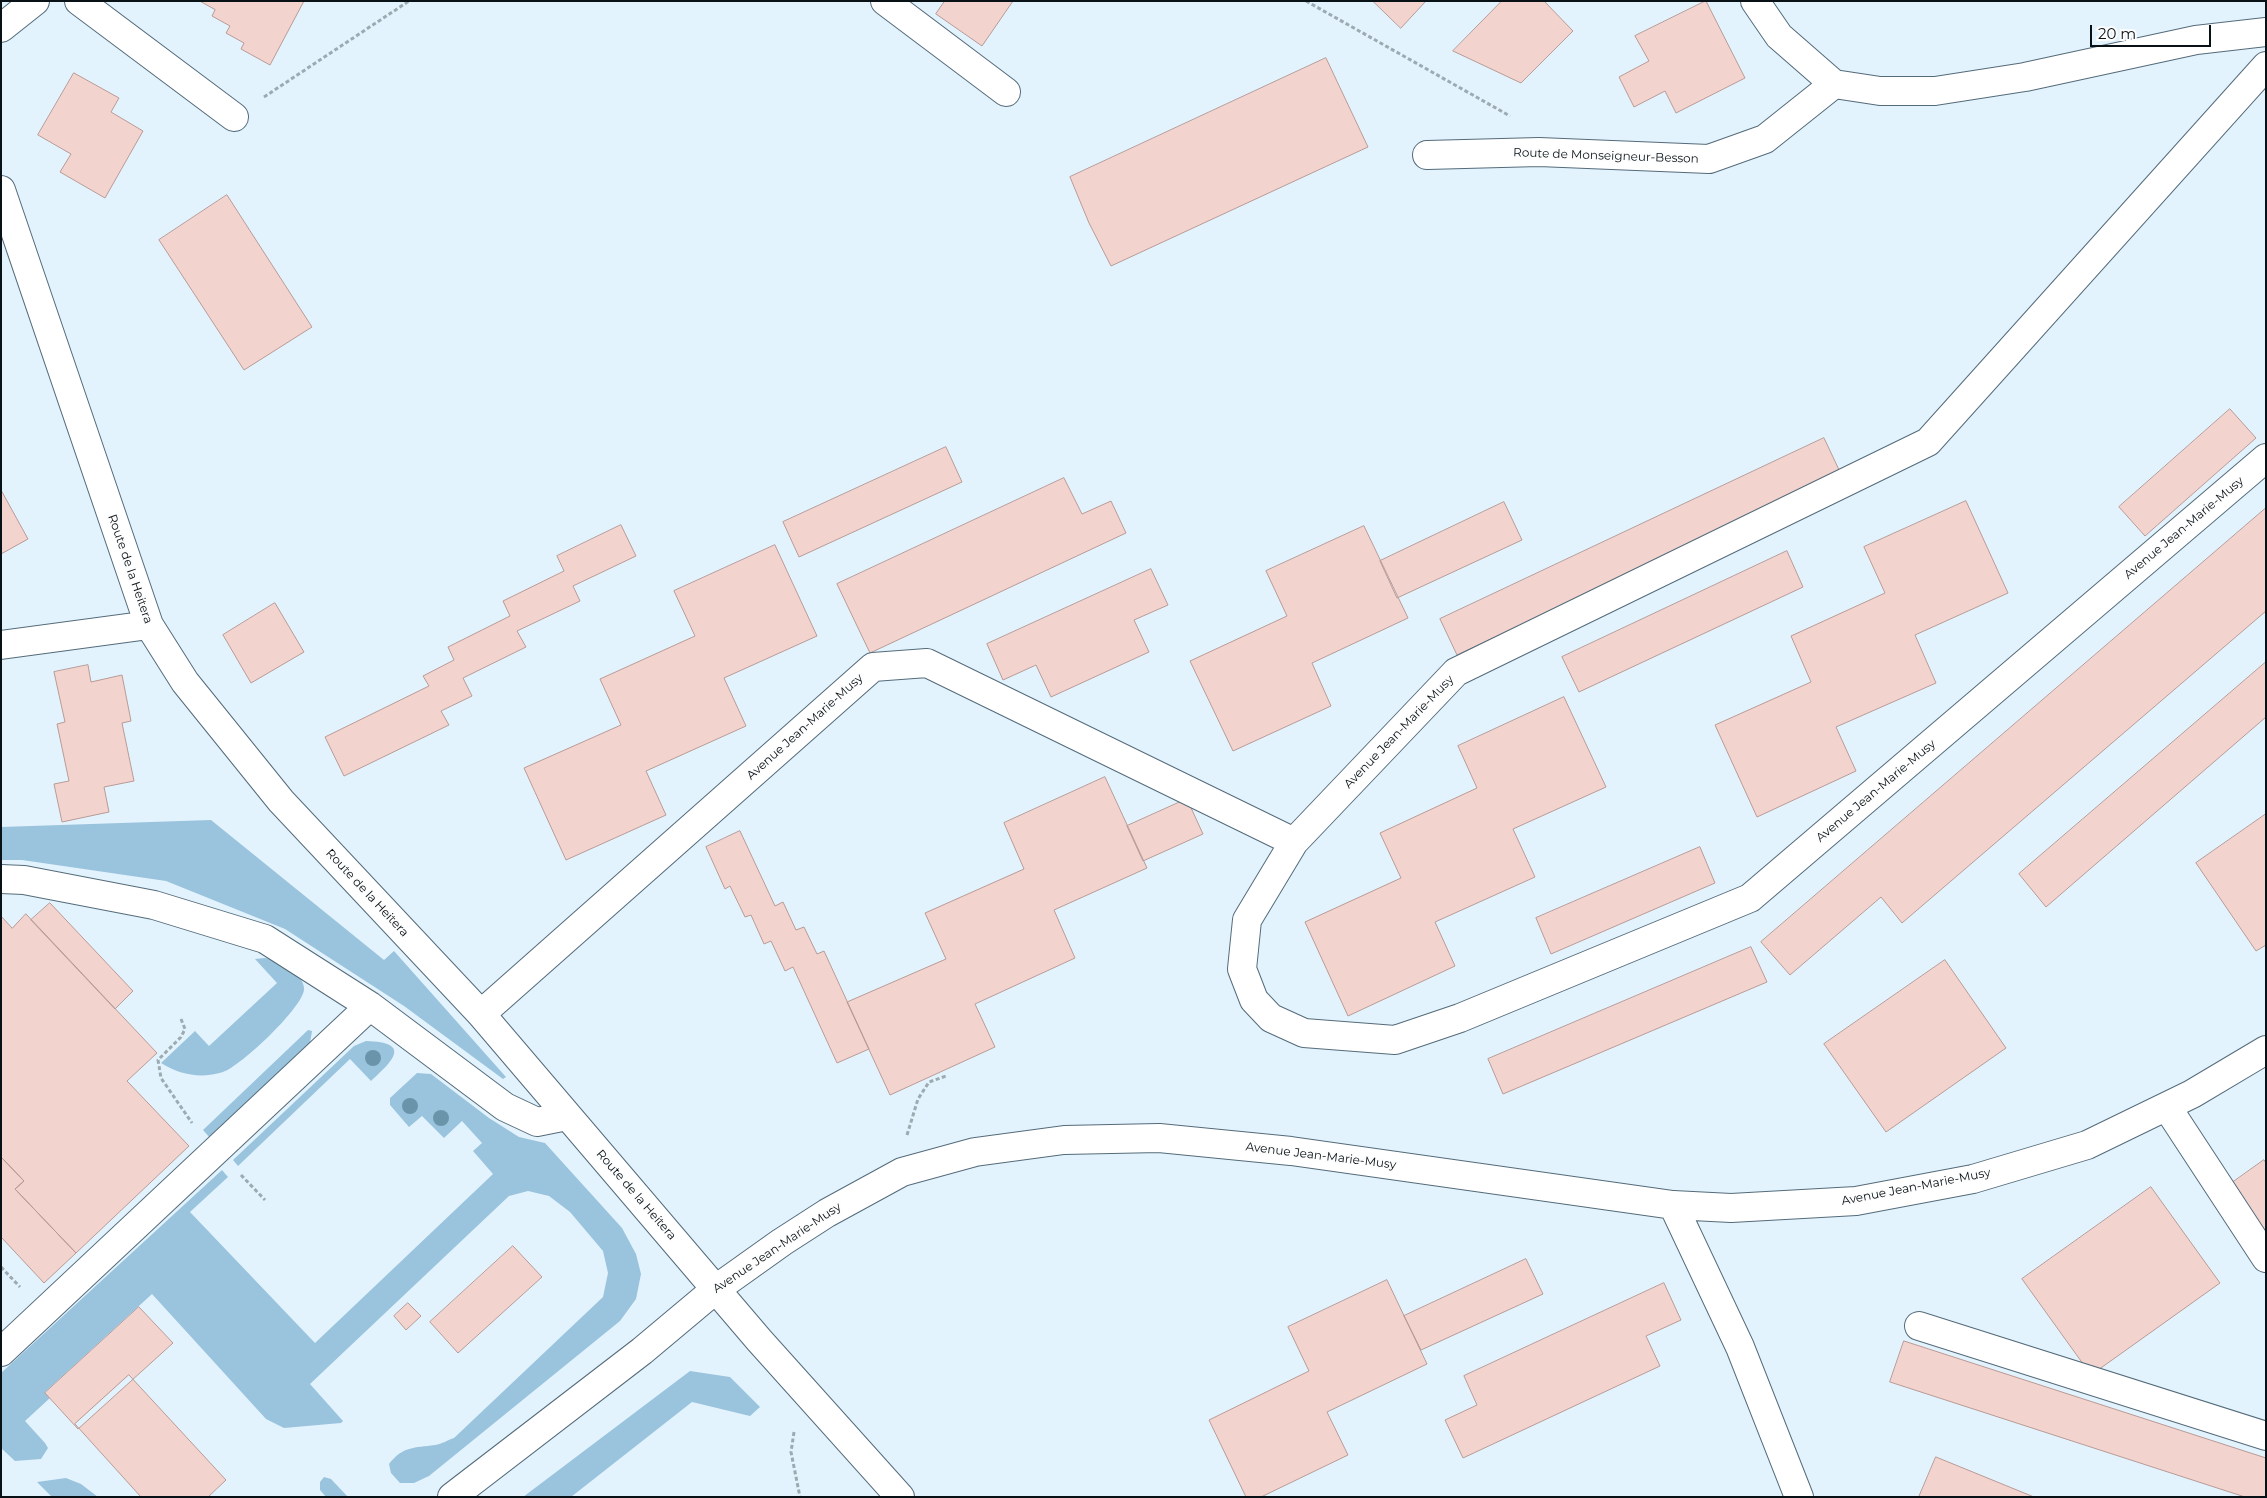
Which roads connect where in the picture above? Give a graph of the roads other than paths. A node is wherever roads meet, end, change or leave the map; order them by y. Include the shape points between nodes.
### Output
1 (35, 1) edge
2 (79, 1) edge
3 (1755, 1) edge
4 (890, 5) edge
5 (1, 28) edge
6 (2266, 32) edge
7 (2266, 66) edge
8 (1834, 84) junction
9 (1006, 92) dead end
10 (234, 116) road end
11 (1427, 155) dead end
12 (1, 190) edge
13 (2266, 458) edge
14 (148, 625) junction
15 (1, 645) edge
16 (1294, 842) junction
17 (1, 879) edge
18 (370, 1006) junction
19 (481, 1014) junction
20 (2266, 1050) edge
21 (2167, 1107) junction
22 (567, 1116) junction
23 (1673, 1205) junction
24 (2266, 1258) edge
25 (716, 1288) junction
26 (1919, 1326) dead end
27 (1, 1352) edge
28 (2266, 1436) edge
29 (452, 1497) edge
30 (900, 1497) edge
31 (1799, 1497) edge

1 - 5 street
2 - 10 street
3 - 8 street via 1779,36
4 - 9 street
6 - 8 street via 2196,40 2025,77 1935,92 1880,91
7 - 16 street, Avenue Jean-Marie-Musy via 1928,442 1456,672
8 - 11 street, Route de Monseigneur-Besson via 1766,139 1709,158 1539,152
12 - 14 street, Route de la Heitera
13 - 16 street, Avenue Jean-Marie-Musy via 1750,898 1460,1018 1395,1040 1304,1033 1265,1012 1254,1000 1242,969 1247,920
14 - 15 street
14 - 19 street, Route de la Heitera via 185,682 281,801
16 - 19 street, Avenue Jean-Marie-Musy via 927,663 873,667
17 - 18 street via 24,880 154,905 265,938
18 - 22 street via 505,1107 537,1122
18 - 27 street
19 - 22 street, Route de la Heitera
20 - 21 street, Avenue Jean-Marie-Musy
21 - 23 street, Avenue Jean-Marie-Musy via 2087,1145 1973,1179 1856,1201 1731,1208
21 - 24 street
22 - 25 street, Route de la Heitera
23 - 25 street, Avenue Jean-Marie-Musy via 1291,1151 1160,1138 1064,1140 975,1152 902,1172 827,1212
23 - 31 street via 1740,1347
25 - 29 street, Avenue Jean-Marie-Musy via 642,1351
25 - 30 street, Route de la Heitera
26 - 28 street

